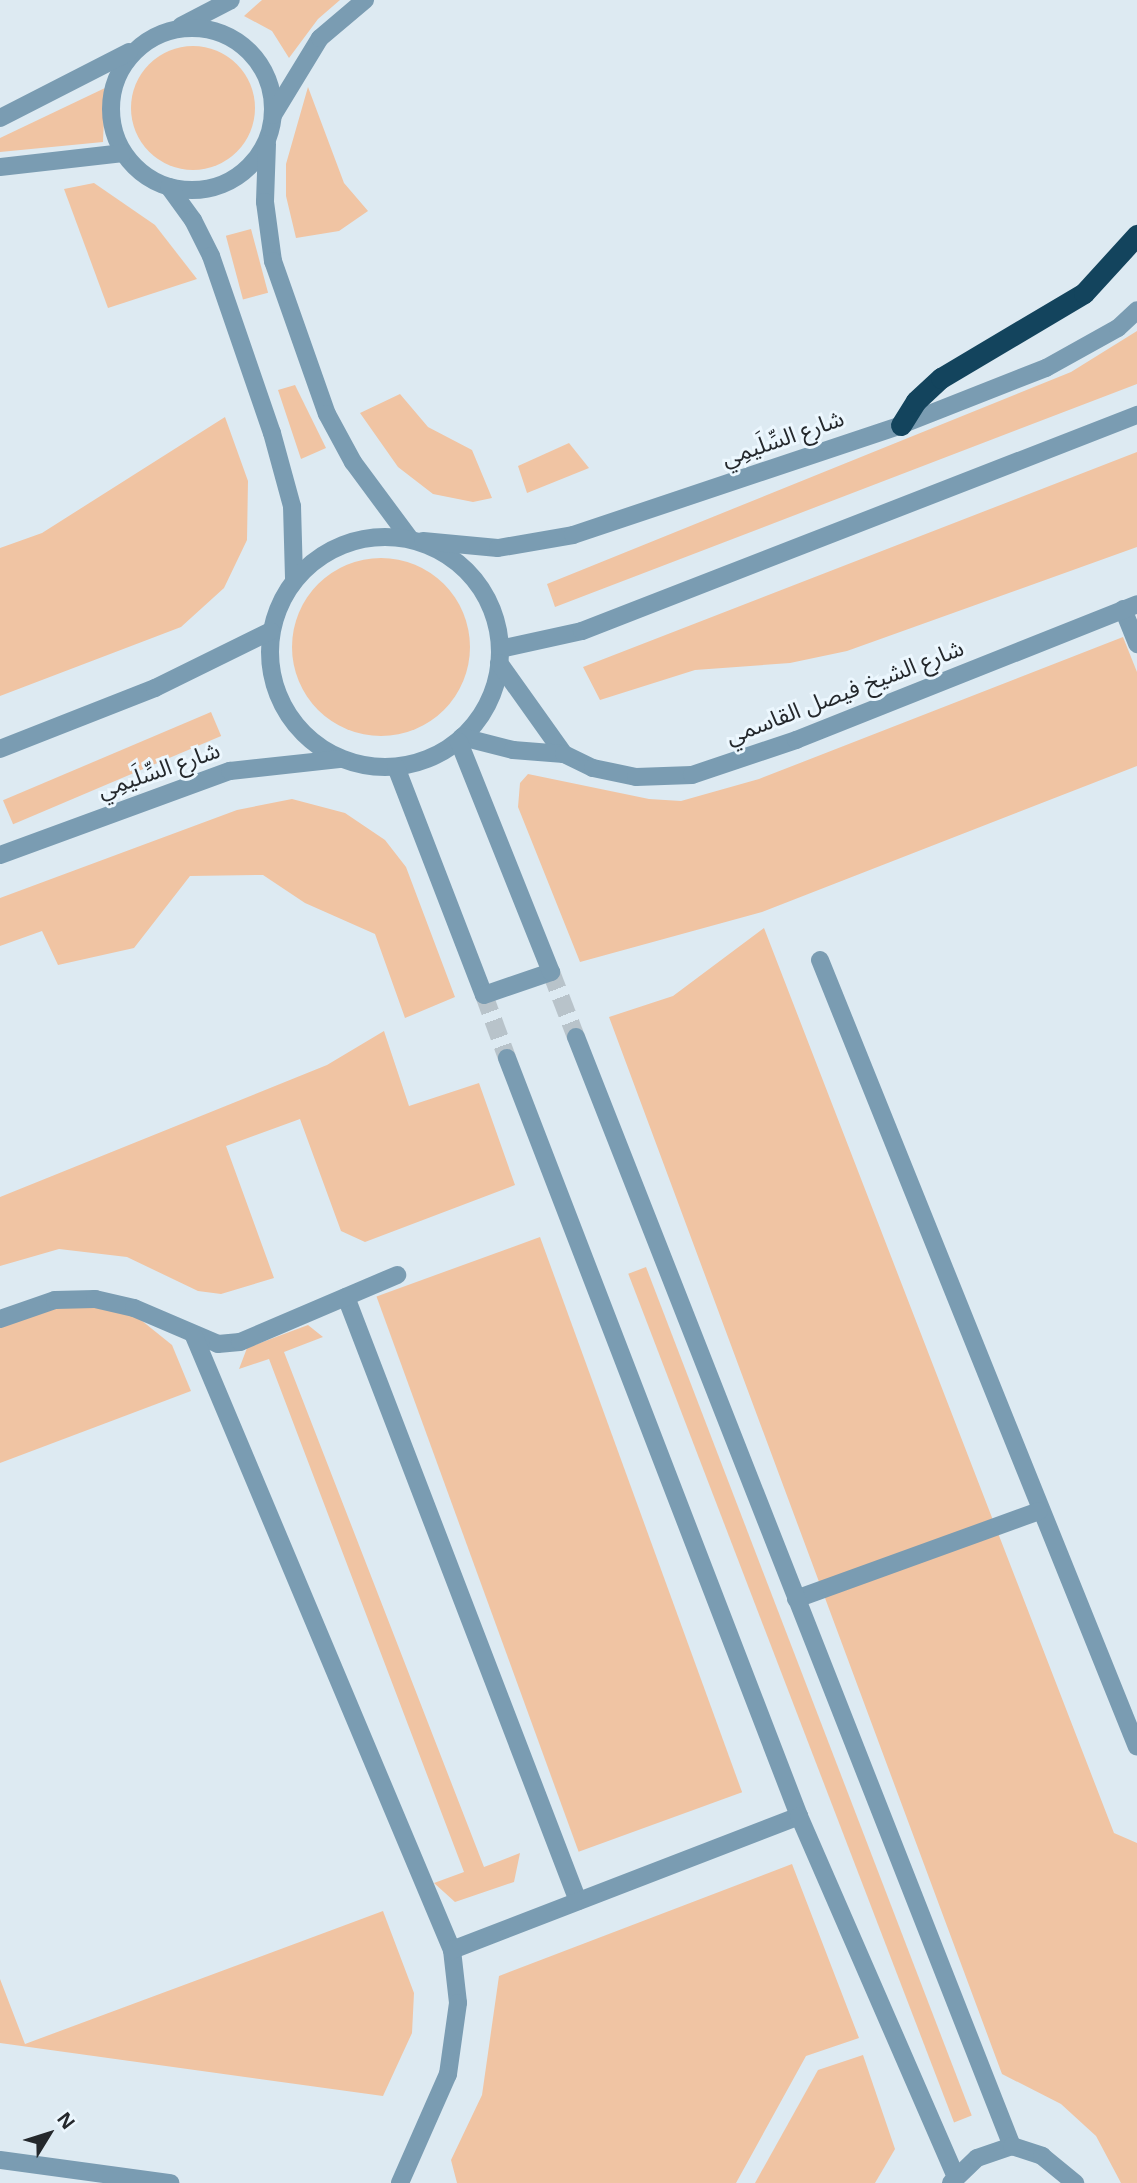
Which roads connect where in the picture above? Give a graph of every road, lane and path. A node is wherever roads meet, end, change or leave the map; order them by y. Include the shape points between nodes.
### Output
1 (231, 0) edge
2 (365, 0) edge
3 (177, 28) junction
4 (135, 49) junction
5 (273, 115) junction
6 (0, 118) edge
7 (267, 144) junction
8 (123, 153) junction
9 (0, 167) edge
10 (169, 187) junction
11 (1137, 234) edge
12 (1137, 310) edge
13 (1137, 415) edge
14 (901, 425) junction
15 (416, 540) junction
16 (294, 579) junction
17 (1130, 606) edge
18 (271, 631) junction
19 (1137, 643) edge
20 (500, 656) junction
21 (461, 739) junction
22 (0, 750) edge
23 (564, 754) junction
24 (341, 759) junction
25 (396, 767) junction
26 (0, 855) edge
27 (820, 960) dead end
28 (576, 1037) tunnel mouth
29 (507, 1058) tunnel mouth
30 (397, 1275) dead end
31 (346, 1297) junction
32 (0, 1319) edge
33 (194, 1336) junction
34 (1039, 1511) junction
35 (796, 1599) junction
36 (1137, 1747) edge
37 (799, 1816) junction
38 (578, 1902) junction
39 (452, 1950) junction
40 (1012, 2146) junction
41 (0, 2160) edge
42 (953, 2180) edge
43 (170, 2183) edge
44 (400, 2183) edge
45 (1075, 2183) edge

1 - 3 street
2 - 5 street via 320,38
3 - 4 street
3 - 5 street via 201,27 226,34 246,48 262,67 271,90
4 - 6 street
4 - 8 street via 113,88 112,121
5 - 7 street
7 - 10 street via 233,180 210,189
7 - 15 street via 265,202 273,261 327,414 353,461
8 - 9 street
8 - 10 street via 140,172
10 - 16 street via 193,220 211,257 272,433 292,506
11 - 14 highway via 1084,293 941,378 916,401
12 - 14 street, شارع السِّلَيمِي via 1118,328 1046,368
13 - 20 street via 582,631
14 - 15 street, شارع السِّلَيمِي via 573,535 498,548
15 - 16 street via 368,537 337,547
15 - 20 street via 453,559 478,584 494,615
16 - 18 street via 279,603
17 - 19 street
17 - 23 street, شارع الشيخ فيصل القاسمي via 711,771 636,777 593,768
18 - 22 street via 175,680
18 - 24 street via 271,670 283,707 307,738
20 - 21 street via 488,705
20 - 23 street, شارع الشيخ فيصل القاسمي
21 - 23 street, شارع الشيخ فيصل القاسمي
21 - 25 street via 419,763
21 - 25 street via 551,972 484,995
24 - 25 street
24 - 26 street, شارع السِّلَيمِي via 230,771
27 - 34 street
28 - 35 street
29 - 37 street
30 - 31 street
31 - 33 street via 240,1342 218,1344
31 - 38 street
32 - 33 street via 55,1300 95,1299 134,1308
33 - 39 street
34 - 35 street
34 - 36 street
35 - 40 street
37 - 38 street
37 - 42 street
38 - 39 street
39 - 44 street via 458,2003 449,2074
40 - 42 street via 977,2158
40 - 45 street via 1042,2156
41 - 43 street

